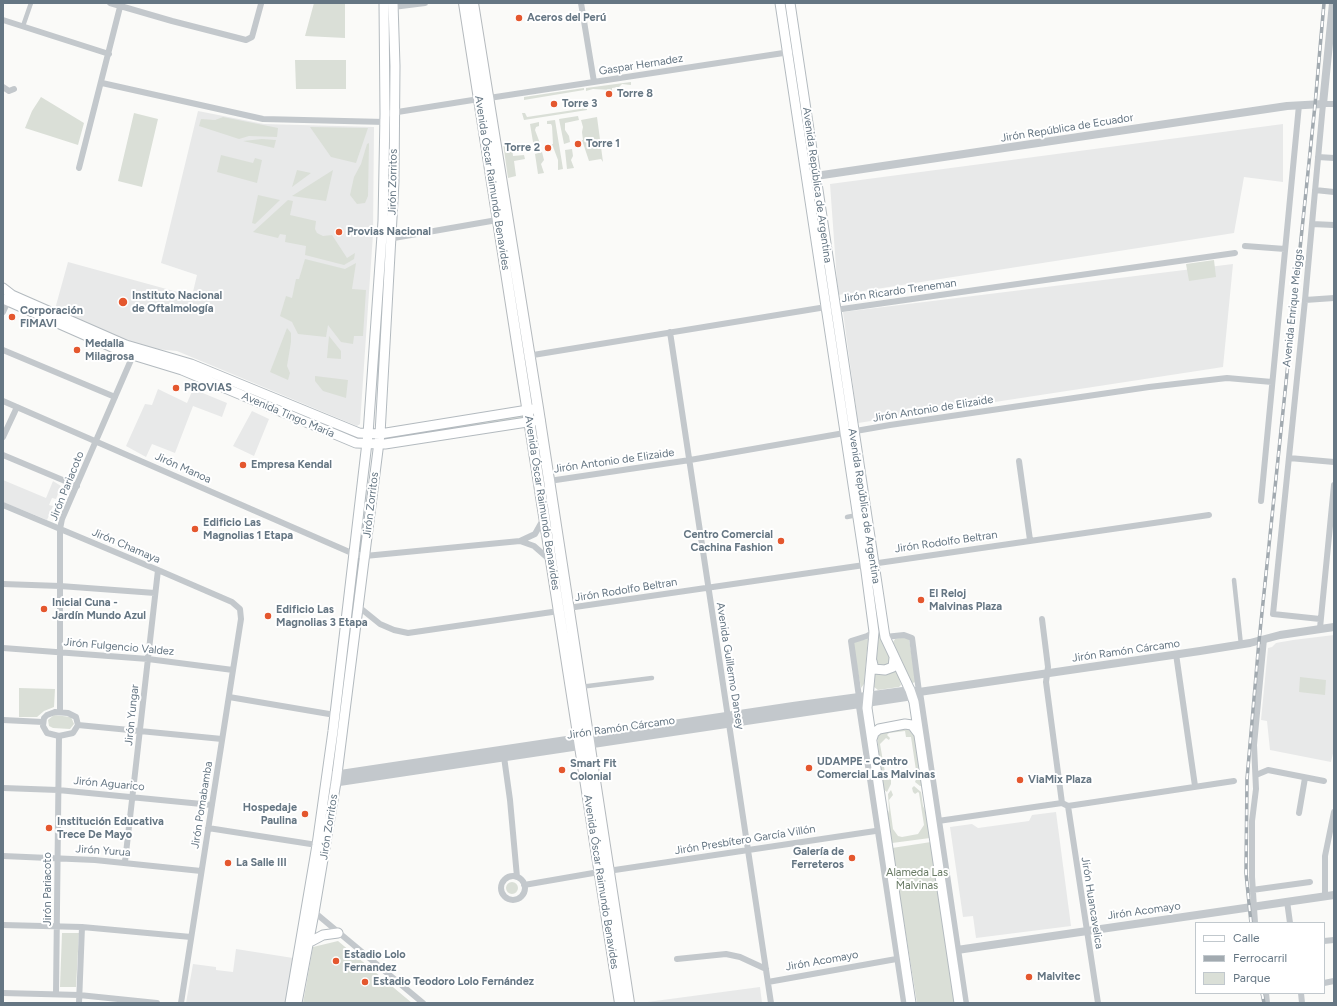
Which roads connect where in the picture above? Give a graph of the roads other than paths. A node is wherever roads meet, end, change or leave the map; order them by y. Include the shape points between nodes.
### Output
1 (31, 3) edge
2 (110, 3) edge
3 (384, 3) edge
4 (425, 3) edge
5 (464, 3) edge
6 (473, 3) edge
7 (581, 3) edge
8 (780, 3) edge
9 (790, 3) edge
10 (1333, 3) edge
11 (261, 4) edge
12 (121, 5) edge
13 (393, 5) edge
14 (3, 20) edge
15 (23, 26) junction
16 (1332, 32) edge
17 (793, 52) junction
18 (109, 54) junction
19 (1330, 66) edge
20 (594, 82) junction
21 (102, 83) junction
22 (3, 87) edge
23 (14, 89) dead end
24 (484, 99) junction
25 (1323, 104) junction
26 (1334, 104) edge
27 (1299, 105) junction
28 (388, 116) junction
29 (1318, 157) junction
30 (1334, 158) edge
31 (79, 168) dead end
32 (811, 177) junction
33 (1315, 190) junction
34 (1334, 192) edge
35 (497, 220) junction
36 (1312, 224) junction
37 (1334, 225) edge
38 (392, 238) junction
39 (382, 240) junction
40 (1245, 246) dead end
41 (1285, 249) junction
42 (1235, 253) dead end
43 (3, 288) edge
44 (1334, 298) edge
45 (7, 299) edge
46 (1305, 300) junction
47 (830, 309) junction
48 (3, 312) edge
49 (670, 332) junction
50 (3, 350) edge
51 (134, 352) junction
52 (524, 356) junction
53 (1272, 382) junction
54 (115, 397) junction
55 (3, 401) edge
56 (17, 407) junction
57 (533, 409) junction
58 (535, 421) junction
59 (849, 433) junction
60 (368, 434) junction
61 (380, 434) junction
62 (3, 438) edge
63 (96, 441) junction
64 (367, 444) junction
65 (378, 445) junction
66 (3, 455) edge
67 (1289, 458) junction
68 (690, 460) junction
69 (1019, 461) dead end
70 (1334, 462) edge
71 (549, 481) junction
72 (1334, 485) edge
73 (77, 486) junction
74 (1261, 501) dead end
75 (3, 505) edge
76 (1209, 514) dead end
77 (857, 515) junction
78 (544, 516) junction
79 (847, 517) dead end
80 (60, 529) junction
81 (1030, 540) junction
82 (520, 541) junction
83 (354, 554) junction
84 (365, 556) junction
85 (551, 562) junction
86 (869, 563) junction
87 (158, 570) junction
88 (1234, 580) dead end
89 (3, 584) edge
90 (60, 586) junction
91 (708, 587) junction
92 (155, 593) junction
93 (359, 607) junction
94 (240, 609) joint
95 (563, 610) junction
96 (1042, 619) dead end
97 (1320, 619) junction
98 (1334, 627) edge
99 (1320, 628) junction
100 (874, 632) junction
101 (885, 637) junction
102 (1264, 639) junction
103 (1241, 645) junction
104 (3, 648) edge
105 (60, 652) junction
106 (1176, 654) junction
107 (894, 658) junction
108 (148, 659) junction
109 (872, 659) junction
110 (233, 670) junction
111 (1047, 673) junction
112 (652, 678) dead end
113 (580, 687) junction
114 (914, 692) junction
115 (229, 697) junction
116 (863, 699) junction
117 (60, 712) junction
118 (335, 715) junction
119 (3, 720) edge
120 (728, 720) junction
121 (43, 722) junction
122 (78, 725) junction
123 (140, 731) junction
124 (919, 734) junction
125 (59, 736) junction
126 (222, 739) junction
127 (872, 740) junction
128 (583, 741) junction
129 (504, 757) junction
130 (400, 769) junction
131 (1256, 775) junction
132 (336, 778) junction
133 (1305, 778) junction
134 (326, 780) junction
135 (1234, 781) dead end
136 (1324, 781) dead end
137 (1196, 786) junction
138 (3, 788) edge
139 (58, 790) junction
140 (132, 797) junction
141 (1062, 803) junction
142 (212, 805) junction
143 (1068, 806) junction
144 (1334, 812) edge
145 (1299, 813) dead end
146 (938, 821) junction
147 (208, 828) junction
148 (882, 830) junction
149 (317, 845) junction
150 (748, 850) junction
151 (3, 856) edge
152 (58, 858) junction
153 (125, 862) junction
154 (201, 871) junction
155 (604, 871) junction
156 (517, 877) junction
157 (1310, 882) dead end
158 (524, 885) junction
159 (1252, 890) junction
160 (1330, 895) edge
161 (1287, 901) junction
162 (307, 906) junction
163 (1253, 906) junction
164 (314, 913) junction
165 (1255, 922) edge
166 (1290, 922) edge
167 (3, 925) edge
168 (58, 926) junction
169 (82, 927) junction
170 (1086, 931) junction
171 (338, 933) junction
172 (191, 936) junction
173 (308, 943) junction
174 (957, 950) junction
175 (902, 958) junction
176 (677, 959) dead end
177 (766, 969) junction
178 (768, 982) junction
179 (3, 993) edge
180 (56, 994) junction
181 (79, 995) junction
182 (79, 1003) edge
183 (157, 1003) edge
184 (181, 1003) edge
185 (290, 1003) edge
186 (297, 1003) edge
187 (423, 1003) edge
188 (620, 1003) edge
189 (629, 1003) edge
190 (771, 1003) edge
191 (905, 1003) edge
192 (911, 1003) edge
193 (959, 1003) edge
194 (964, 1003) edge
195 (1098, 1003) edge

1 - 15 street
2 - 12 street
3 - 28 main road, Jirón Zorritos
4 - 13 street
5 - 24 main road, Avenida Óscar Raimundo Benavides
6 - 24 main road, Avenida Óscar Raimundo Benavides
7 - 20 street
8 - 17 main road, Avenida República de Argentina
9 - 17 main road, Avenida República de Argentina
10 - 16 street, Avenida Enrique Meiggs
11 - 12 street via 252,37 246,40
12 - 18 street
13 - 28 main road, Jirón Zorritos
14 - 15 street
15 - 18 street
16 - 19 street, Avenida Enrique Meiggs
17 - 20 street, Gaspar Hernadez
17 - 32 main road, Avenida República de Argentina
18 - 21 street
19 - 25 street, Avenida Enrique Meiggs
20 - 24 street, Gaspar Hernadez
21 - 28 street, Gaspar Hernadez via 263,119
21 - 31 street
22 - 23 street via 9,91
24 - 28 street, Gaspar Hernadez
24 - 35 main road, Avenida Óscar Raimundo Benavides
24 - 52 main road, Avenida Óscar Raimundo Benavides
25 - 26 street
25 - 27 street, Jirón República de Ecuador
25 - 29 street, Avenida Enrique Meiggs
27 - 32 street, Jirón República de Ecuador
27 - 41 street
28 - 38 main road, Jirón Zorritos
28 - 39 main road, Jirón Zorritos
29 - 30 street
29 - 33 street, Avenida Enrique Meiggs
32 - 47 main road, Avenida República de Argentina
33 - 34 street
33 - 36 street, Avenida Enrique Meiggs
35 - 38 street
35 - 52 main road, Avenida Óscar Raimundo Benavides
36 - 37 street
36 - 46 street, Avenida Enrique Meiggs
38 - 39 street
38 - 61 main road, Jirón Zorritos
39 - 60 main road, Jirón Zorritos
40 - 41 street
41 - 53 street
42 - 47 street, Jirón Ricardo Treneman
43 - 45 main road, Avenida Tingo María
44 - 46 street
45 - 48 street
45 - 51 main road, Avenida Tingo María
46 - 67 street, Avenida Enrique Meiggs
47 - 49 street, Jirón Ricardo Treneman
47 - 59 main road, Avenida República de Argentina
49 - 52 street, Jirón Ricardo Treneman
49 - 68 street, Avenida Guillermo Dansey
50 - 54 street
51 - 54 street, Jirón Pariacoto
51 - 60 main road, Avenida Tingo María via 184,362 347,429
51 - 64 main road, Avenida Tingo María via 341,437
52 - 57 main road, Avenida Óscar Raimundo Benavides
53 - 59 street, Jirón Antonio de Elizaide via 1226,378 1029,404
53 - 74 street
54 - 63 street, Jirón Pariacoto
55 - 56 street, Jirón Manoa
56 - 62 street
56 - 63 street, Jirón Manoa
57 - 58 main road, Avenida Óscar Raimundo Benavides
57 - 61 main road, Avenida Tingo María
58 - 65 main road, Avenida Tingo María
58 - 71 main road, Avenida Óscar Raimundo Benavides
58 - 78 main road, Avenida Óscar Raimundo Benavides
59 - 68 street, Jirón Antonio de Elizaide
59 - 77 main road, Avenida República de Argentina
59 - 86 main road, Avenida República de Argentina
60 - 61 main road, Avenida Tingo María
60 - 64 main road, Jirón Zorritos
61 - 65 main road, Jirón Zorritos
63 - 73 street, Jirón Pariacoto
63 - 83 street, Jirón Manoa
64 - 65 main road, Avenida Tingo María
64 - 83 main road, Jirón Zorritos
65 - 84 main road, Jirón Zorritos
66 - 73 street
67 - 70 street
67 - 97 street, Avenida Enrique Meiggs via 1273,614
68 - 71 street, Jirón Antonio de Elizaide
68 - 91 street, Avenida Guillermo Dansey
69 - 81 street
71 - 95 main road, Avenida Óscar Raimundo Benavides
72 - 97 street
73 - 80 street, Jirón Pariacoto
75 - 80 street, Jirón Chamaya
76 - 81 street, Jirón Rodolfo Beltran
77 - 79 street
77 - 86 main road, Avenida República de Argentina
78 - 82 street via 535,534
78 - 85 main road, Avenida Óscar Raimundo Benavides
80 - 87 street, Jirón Chamaya
80 - 90 street, Jirón Pariacoto
81 - 86 street, Jirón Rodolfo Beltran
82 - 84 street, Jirón Manoa
82 - 85 street via 534,546
83 - 84 street, Jirón Manoa
83 - 118 main road, Jirón Zorritos
84 - 93 main road, Jirón Zorritos
85 - 95 main road, Avenida Óscar Raimundo Benavides
86 - 91 street, Jirón Rodolfo Beltran
86 - 100 main road, Avenida República de Argentina
86 - 101 main road, Avenida República de Argentina
87 - 92 street, Jirón Yungar
87 - 94 street, Jirón Chamaya via 232,602
88 - 103 street
89 - 90 street
90 - 92 street
90 - 105 street, Jirón Pariacoto
91 - 95 street, Jirón Rodolfo Beltran
91 - 120 street, Avenida Guillermo Dansey
92 - 108 street, Jirón Yungar
93 - 95 street, Jirón Rodolfo Beltran via 380,624 408,633
93 - 132 main road, Jirón Zorritos
94 - 110 street, Jirón Pomabamba via 241,619
95 - 113 main road, Avenida Óscar Raimundo Benavides
95 - 128 main road, Avenida Óscar Raimundo Benavides
96 - 111 street
97 - 99 street
98 - 99 street, Jirón Ramón Cárcamo
99 - 102 street, Jirón Ramón Cárcamo
100 - 109 main road, Avenida República de Argentina
100 - 116 street via 851,641
101 - 107 main road, Avenida República de Argentina
101 - 114 street via 904,635 912,638
102 - 103 street, Jirón Ramón Cárcamo
102 - 131 street via 1254,730
103 - 106 street, Jirón Ramón Cárcamo
104 - 105 street, Jirón Fulgencio Valdez
105 - 108 street, Jirón Fulgencio Valdez
105 - 117 street, Jirón Pariacoto
106 - 111 street, Jirón Ramón Cárcamo
106 - 137 street
107 - 109 main road via 891,669 880,670 874,669
107 - 114 main road, Avenida República de Argentina
108 - 110 street, Jirón Fulgencio Valdez
108 - 123 street, Jirón Yungar
109 - 116 main road, Avenida República de Argentina
110 - 115 street, Jirón Pomabamba
111 - 114 street, Jirón Ramón Cárcamo
111 - 141 street via 1046,682
112 - 113 street
113 - 128 main road, Avenida Óscar Raimundo Benavides
114 - 116 street, Jirón Ramón Cárcamo
114 - 124 main road, Avenida República de Argentina
114 - 146 street, Avenida República de Argentina
115 - 118 street
115 - 126 street, Jirón Pomabamba
116 - 120 street, Jirón Ramón Cárcamo
116 - 127 main road, Avenida República de Argentina
116 - 148 street, Avenida República de Argentina
117 - 121 street via 47,715
117 - 122 street via 72,714
118 - 134 main road, Jirón Zorritos
119 - 121 street
120 - 128 street, Jirón Ramón Cárcamo
120 - 150 street, Avenida Guillermo Dansey
121 - 125 street via 47,733
122 - 123 street
122 - 125 street via 73,733
123 - 126 street
123 - 140 street, Jirón Yungar
124 - 127 main road via 915,727 905,724 879,729 874,733
124 - 193 main road, Avenida República de Argentina
125 - 139 street, Jirón Pariacoto
126 - 142 street, Jirón Pomabamba
127 - 148 main road, Avenida República de Argentina
128 - 129 street, Jirón Ramón Cárcamo
128 - 130 street, Jirón Ramón Cárcamo
128 - 155 main road, Avenida Óscar Raimundo Benavides
129 - 130 street, Jirón Ramón Cárcamo
129 - 156 street
130 - 132 street, Jirón Ramón Cárcamo
131 - 133 street via 1268,770
131 - 159 street via 1252,821
132 - 134 street, Jirón Ramón Cárcamo
132 - 164 main road, Jirón Zorritos
133 - 136 street
133 - 145 street
134 - 149 main road, Jirón Zorritos
135 - 137 street
137 - 143 street
138 - 139 street, Jirón Aguarico
139 - 140 street, Jirón Aguarico
139 - 152 street, Jirón Pariacoto
140 - 142 street, Jirón Aguarico
140 - 153 street, Jirón Yungar
141 - 143 street
141 - 146 street
142 - 147 street, Jirón Pomabamba
143 - 170 street, Jirón Huancavelica
144 - 160 street via 1325,856
146 - 174 street, Avenida República de Argentina
147 - 149 street
147 - 154 street, Jirón Pomabamba
148 - 150 street, Jirón Presbítero García Villón
148 - 175 main road, Avenida República de Argentina
149 - 162 main road, Jirón Zorritos
150 - 155 street, Jirón Presbítero García Villón
150 - 177 street, Avenida Guillermo Dansey
151 - 152 street, Jirón Yurua
152 - 153 street, Jirón Yurua
152 - 168 street, Jirón Pariacoto
153 - 154 street, Jirón Yurua
154 - 172 street, Jirón Pomabamba
155 - 158 street, Jirón Presbítero García Villón
155 - 188 main road, Avenida Óscar Raimundo Benavides
155 - 189 main road, Avenida Óscar Raimundo Benavides
156 - 158 street
156 - 158 street via 509,877 503,881 501,888 504,896 510,900 518,899 523,893
157 - 159 street
159 - 163 street
160 - 161 street, Jirón Acomayo
161 - 163 street, Jirón Acomayo
161 - 166 street
162 - 164 street
162 - 185 main road, Jirón Zorritos
163 - 165 street
163 - 170 street, Jirón Acomayo
164 - 171 street
164 - 173 main road, Jirón Zorritos
167 - 168 street
168 - 169 street
168 - 180 street, Jirón Pariacoto
169 - 172 street
169 - 181 street
170 - 174 street, Jirón Acomayo
170 - 195 street, Jirón Huancavelica
171 - 173 main road via 323,935
171 - 187 street
172 - 184 street, Jirón Pomabamba
173 - 186 main road, Jirón Zorritos
174 - 194 street, Avenida República de Argentina
175 - 178 street, Jirón Acomayo
175 - 191 street, Avenida República de Argentina
175 - 192 main road, Avenida República de Argentina
176 - 177 street via 726,954
177 - 178 street, Avenida Guillermo Dansey
178 - 190 street, Avenida Guillermo Dansey
179 - 180 street
180 - 181 street
181 - 182 street
181 - 183 street

